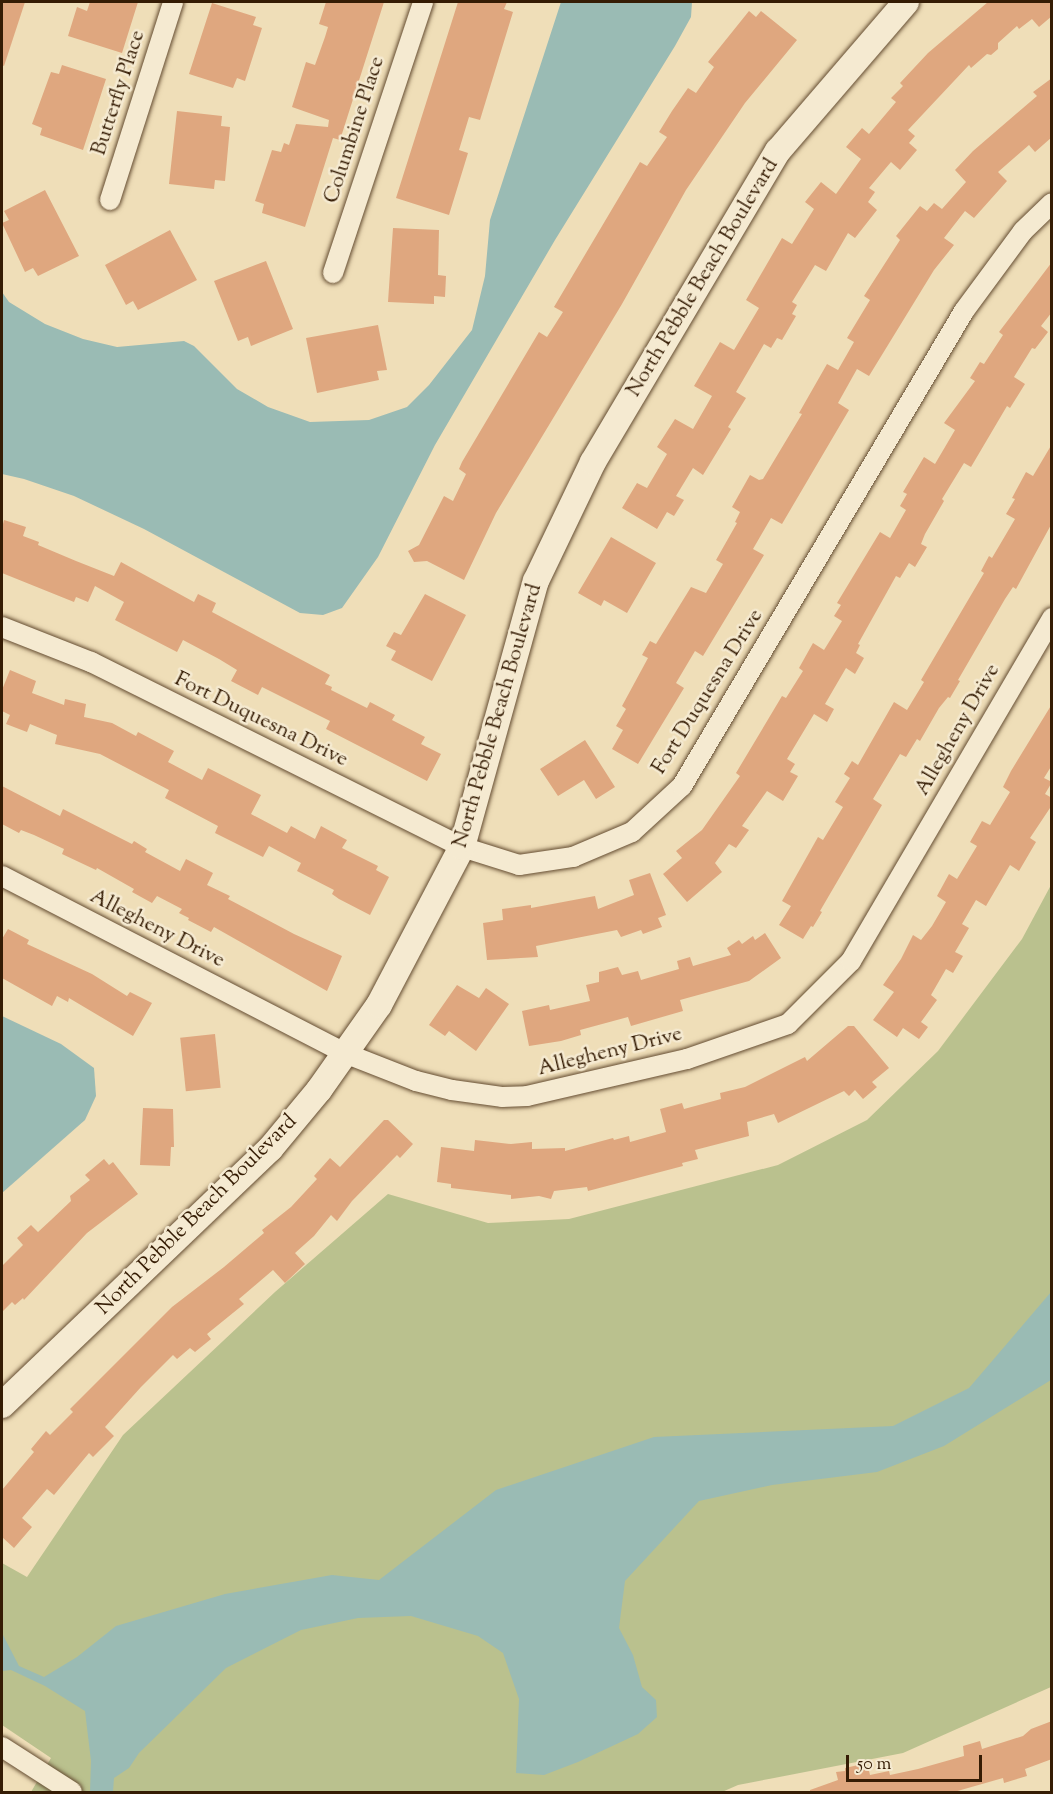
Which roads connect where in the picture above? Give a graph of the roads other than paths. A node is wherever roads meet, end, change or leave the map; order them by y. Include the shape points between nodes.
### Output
1 (173, 2) edge
2 (423, 2) edge
3 (902, 3) edge
4 (110, 200) dead end
5 (1052, 203) edge
6 (333, 273) dead end
7 (1052, 618) edge
8 (2, 627) edge
9 (462, 847) junction
10 (2, 876) edge
11 (347, 1054) junction
12 (2, 1405) edge
13 (2, 1747) edge
14 (72, 1792) edge

1 - 4 street, Butterfly Place
2 - 6 street, Columbine Place
3 - 9 street, North Pebble Beach Boulevard via 778,151 593,462 536,581
5 - 9 street, Fort Duquesna Drive via 1023,231 964,311 682,786 632,832 573,858 519,865
7 - 11 street, Allegheny Drive via 850,961 788,1024 687,1059 527,1096 452,1090
8 - 9 street, Fort Duquesna Drive via 91,662
9 - 11 street, North Pebble Beach Boulevard via 379,1005
10 - 11 street, Allegheny Drive
11 - 12 street, North Pebble Beach Boulevard via 270,1149
13 - 14 street

